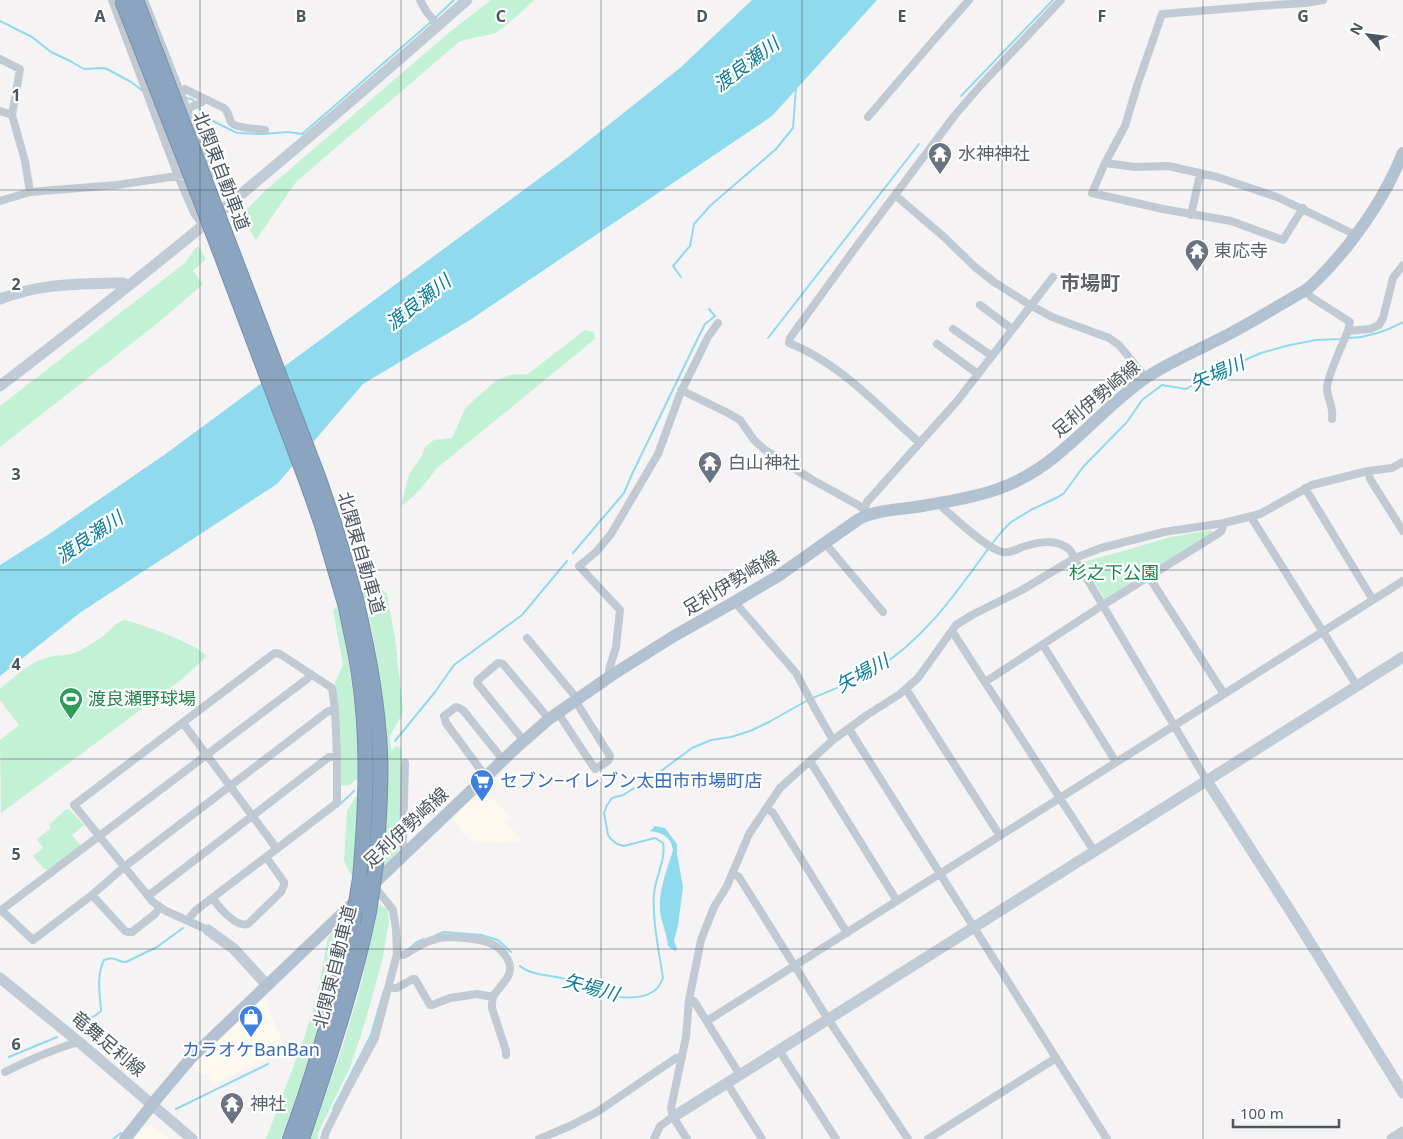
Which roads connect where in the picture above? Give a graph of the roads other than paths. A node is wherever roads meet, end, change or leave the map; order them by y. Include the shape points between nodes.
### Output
1 (112, 0) edge
2 (122, 0) edge
3 (136, 0) edge
4 (144, 0) edge
5 (420, 0) edge
6 (467, 0) edge
7 (969, 0) edge
8 (1061, 0) edge
9 (1323, 0) edge
10 (438, 26) junction
11 (0, 59) edge
12 (185, 90) dead end
13 (204, 99) junction
14 (187, 109) junction
15 (0, 111) edge
16 (12, 115) junction
17 (868, 117) dead end
18 (265, 130) dead end
19 (1403, 153) edge
20 (1105, 162) junction
21 (1200, 174) junction
22 (178, 176) junction
23 (30, 192) junction
24 (895, 195) junction
25 (0, 201) edge
26 (1302, 208) junction
27 (1191, 215) junction
28 (204, 225) junction
29 (1356, 235) junction
30 (1403, 265) edge
31 (1053, 277) dead end
32 (128, 286) junction
33 (1306, 290) junction
34 (0, 299) edge
35 (980, 305) dead end
36 (1030, 305) junction
37 (718, 322) dead end
38 (953, 329) dead end
39 (1012, 329) junction
40 (1348, 331) junction
41 (937, 344) dead end
42 (992, 356) junction
43 (978, 374) junction
44 (1146, 378) junction
45 (0, 386) edge
46 (682, 390) junction
47 (1332, 419) dead end
48 (920, 443) junction
49 (1403, 462) edge
50 (1368, 471) junction
51 (1305, 488) junction
52 (940, 502) junction
53 (867, 511) junction
54 (1252, 517) junction
55 (1224, 523) junction
56 (1403, 531) edge
57 (825, 543) junction
58 (1075, 558) junction
59 (1149, 577) junction
60 (1403, 581) edge
61 (1373, 600) junction
62 (736, 601) junction
63 (351, 603) junction
64 (1103, 605) junction
65 (883, 612) dead end
66 (952, 631) junction
67 (1323, 631) junction
68 (527, 638) dead end
69 (1043, 645) junction
70 (1403, 657) edge
71 (311, 674) junction
72 (612, 675) junction
73 (985, 682) junction
74 (1358, 686) junction
75 (906, 689) junction
76 (1224, 694) junction
77 (576, 699) junction
78 (334, 710) junction
79 (554, 716) junction
80 (183, 723) junction
81 (1174, 725) junction
82 (849, 729) junction
83 (833, 740) junction
84 (524, 741) junction
85 (206, 756) junction
86 (337, 757) junction
87 (503, 760) junction
88 (810, 761) junction
89 (1116, 762) junction
90 (405, 763) dead end
91 (486, 776) junction
92 (1207, 781) junction
93 (230, 786) junction
94 (1060, 798) junction
95 (767, 808) junction
96 (252, 816) junction
97 (99, 836) junction
98 (1000, 836) junction
99 (277, 849) junction
100 (408, 851) junction
101 (1094, 851) junction
102 (266, 857) junction
103 (124, 867) junction
104 (733, 873) junction
105 (940, 874) junction
106 (366, 881) junction
107 (92, 894) junction
108 (148, 896) junction
109 (212, 898) junction
110 (897, 901) junction
111 (160, 907) junction
112 (1, 911) edge
113 (189, 921) junction
114 (974, 927) junction
115 (208, 930) joint
116 (847, 932) junction
117 (397, 954) junction
118 (795, 965) junction
119 (0, 978) edge
120 (267, 985) junction
121 (389, 988) junction
122 (493, 997) junction
123 (689, 1000) junction
124 (828, 1019) junction
125 (707, 1021) junction
126 (79, 1042) junction
127 (779, 1050) junction
128 (506, 1055) dead end
129 (682, 1057) junction
130 (1056, 1058) junction
131 (5, 1072) dead end
132 (740, 1074) junction
133 (727, 1083) junction
134 (1403, 1093) edge
135 (152, 1105) junction
136 (673, 1117) junction
137 (1403, 1132) edge
138 (125, 1139) edge
139 (192, 1139) edge
140 (290, 1139) edge
141 (302, 1139) edge
142 (324, 1139) edge
143 (539, 1139) edge
144 (654, 1139) edge
145 (687, 1139) edge
146 (762, 1139) edge
147 (836, 1139) edge
148 (908, 1139) edge
149 (928, 1139) edge
150 (1107, 1139) edge
151 (1392, 1139) edge

1 - 22 street
2 - 63 highway, 北関東自動車道, bridge
3 - 63 highway, 北関東自動車道, bridge via 319,479 335,526
4 - 14 street
5 - 10 street
6 - 10 street
7 - 17 street
8 - 24 street via 955,114
9 - 20 street via 1306,4 1162,14 1125,126
10 - 28 street
11 - 16 street via 20,69
12 - 13 street
13 - 14 street
13 - 18 street via 226,110 233,124
14 - 22 street via 212,173
15 - 16 street
16 - 23 street
19 - 29 main road, 足利伊勢崎線 via 1379,203
20 - 21 street via 1135,167 1168,166
20 - 27 street via 1092,194
21 - 26 street via 1277,197
21 - 27 street
22 - 23 street
22 - 28 street via 194,213
23 - 25 street
24 - 36 street via 994,282
24 - 48 street via 792,334 789,343 856,383
26 - 27 street via 1283,240 1231,221
26 - 29 street
28 - 32 street
29 - 33 main road, 足利伊勢崎線 via 1324,274
30 - 40 street via 1393,278 1383,318 1378,325
31 - 36 street
32 - 34 street via 123,283 45,286
32 - 45 street
33 - 40 street via 1311,297 1350,322
33 - 44 main road, 足利伊勢崎線
35 - 39 street
36 - 39 street
36 - 44 street via 1109,338 1119,345
37 - 46 street
38 - 42 street
39 - 42 street
40 - 47 street via 1327,383
41 - 43 street
42 - 43 street
43 - 48 street
44 - 52 main road, 足利伊勢崎線 via 1029,474 990,492
46 - 53 street via 740,420 765,450
46 - 72 street via 658,454 643,480 611,534 579,566 620,610 610,670
48 - 53 street via 867,502
49 - 50 street via 1392,468
50 - 51 street
50 - 56 street
51 - 54 street
51 - 61 street
52 - 53 main road, 足利伊勢崎線
52 - 58 street via 943,508 1002,552 1051,542 1065,546
53 - 57 main road, 足利伊勢崎線
54 - 55 street
54 - 67 street
55 - 58 street via 1164,532
55 - 59 street via 1219,533
57 - 62 main road, 足利伊勢崎線
57 - 65 street
58 - 64 street
58 - 66 street via 963,620
59 - 64 street
59 - 76 street
60 - 61 street
61 - 67 street
62 - 72 main road, 足利伊勢崎線
62 - 83 street via 796,673
63 - 106 highway, 北関東自動車道 via 366,752
63 - 141 highway, 北関東自動車道, bridge via 367,648 374,687 380,751 376,864 361,950
64 - 69 street
64 - 81 street
66 - 73 street
66 - 75 street via 918,678
67 - 74 street
67 - 76 street
68 - 77 street
69 - 73 street
69 - 89 street
70 - 74 street
71 - 78 street via 332,688
71 - 80 street via 275,653
71 - 85 street
72 - 77 main road, 足利伊勢崎線
73 - 94 street
74 - 92 street
75 - 82 street
75 - 98 street
76 - 81 street
77 - 79 main road, 足利伊勢崎線
77 - 79 street via 610,756 608,761 595,769
78 - 86 street
78 - 93 street via 327,712
79 - 84 main road, 足利伊勢崎線
79 - 84 street via 503,664 498,663 477,683
80 - 85 street
80 - 97 street via 74,805
81 - 89 street
81 - 92 street
82 - 83 street
82 - 105 street
83 - 88 street
84 - 87 main road, 足利伊勢崎線
85 - 93 street
85 - 97 street
86 - 96 street via 329,758
86 - 99 street via 337,802
87 - 91 main road, 足利伊勢崎線
87 - 91 street via 463,710 456,707 444,716
88 - 95 street via 780,788
88 - 110 street
89 - 94 street
90 - 100 street via 403,845
91 - 100 main road, 足利伊勢崎線
92 - 101 street
92 - 134 street
93 - 96 street
93 - 103 street
94 - 98 street
94 - 101 street
95 - 104 street via 749,834
95 - 116 street
96 - 99 street
96 - 108 street
97 - 103 street
97 - 112 street
98 - 105 street
99 - 102 street
100 - 106 main road, 足利伊勢崎線
101 - 114 street
102 - 109 street
102 - 109 street via 284,885 281,892 248,924 239,924
103 - 107 street
103 - 108 street
104 - 118 street via 739,877
104 - 123 street via 705,928
105 - 110 street
105 - 114 street
106 - 117 street via 392,910
106 - 120 main road, 足利伊勢崎線
106 - 140 highway, 北関東自動車道, bridge via 328,1026
107 - 111 street via 128,932
107 - 112 street via 33,940
108 - 111 street
109 - 113 street via 193,913
110 - 116 street
111 - 113 street
113 - 115 street
114 - 124 street
114 - 130 street
115 - 120 street via 234,949
116 - 118 street
117 - 121 street
117 - 122 street via 404,955 420,945 444,938 473,939 493,944 502,952 510,969
118 - 124 street
118 - 125 street
119 - 126 street, 竜舞足利線
120 - 135 main road, 足利伊勢崎線 via 191,1058
121 - 122 street via 397,988 415,979 430,1005 477,994
121 - 142 street via 375,1038
122 - 128 street via 492,1008
123 - 125 street via 694,1001
123 - 129 street
124 - 127 street
124 - 148 street
125 - 132 street
126 - 131 street
126 - 135 street, 竜舞足利線
127 - 132 street
127 - 147 street
129 - 136 street via 671,1108
129 - 143 street via 597,1112
130 - 149 street
130 - 150 street
132 - 133 street
133 - 136 street
133 - 146 street
135 - 138 main road, 足利伊勢崎線
135 - 139 street, 竜舞足利線
136 - 144 street via 660,1126
136 - 145 street
137 - 151 street

